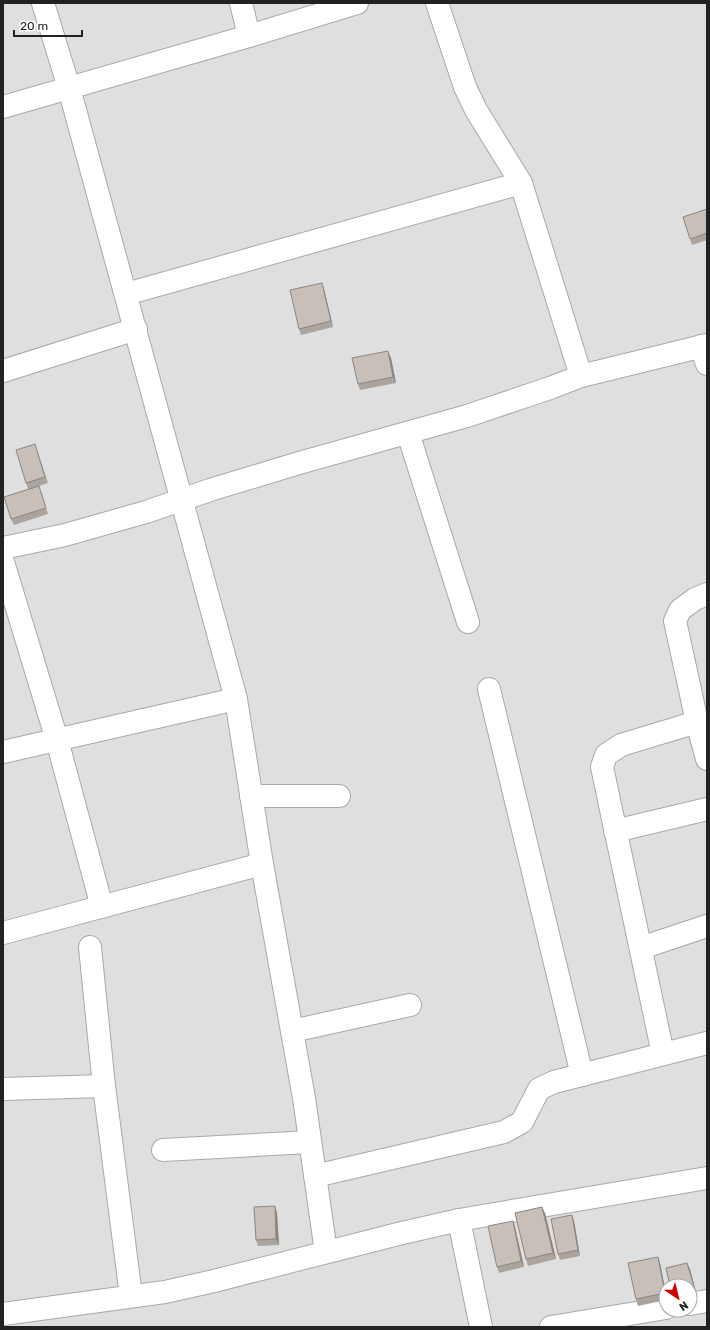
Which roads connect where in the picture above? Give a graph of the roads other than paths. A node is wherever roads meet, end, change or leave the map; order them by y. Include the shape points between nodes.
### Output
1 (43, 3) edge
2 (241, 3) edge
3 (357, 3) edge
4 (437, 3) edge
5 (249, 36) junction
6 (69, 88) junction
7 (3, 107) edge
8 (521, 183) junction
9 (126, 294) junction
10 (136, 329) junction
11 (705, 352) edge
12 (3, 371) edge
13 (581, 376) junction
14 (408, 433) junction
15 (182, 499) junction
16 (3, 548) edge
17 (3, 562) edge
18 (707, 594) edge
19 (468, 622) dead end
20 (489, 689) dead end
21 (236, 699) junction
22 (697, 722) junction
23 (57, 740) junction
24 (3, 752) edge
25 (707, 759) edge
26 (251, 796) junction
27 (339, 796) dead end
28 (707, 809) edge
29 (615, 831) junction
30 (262, 864) junction
31 (102, 906) junction
32 (707, 926) edge
33 (3, 933) edge
34 (90, 947) dead end
35 (641, 948) junction
36 (410, 1005) dead end
37 (292, 1032) junction
38 (707, 1043) edge
39 (663, 1054) junction
40 (582, 1075) junction
41 (104, 1086) junction
42 (3, 1089) edge
43 (310, 1142) junction
44 (163, 1150) dead end
45 (315, 1176) junction
46 (707, 1178) edge
47 (459, 1220) junction
48 (326, 1252) junction
49 (131, 1296) junction
50 (658, 1309) edge
51 (3, 1314) edge
52 (481, 1327) edge
53 (551, 1327) edge

1 - 6 street
2 - 5 street
3 - 5 street
4 - 8 street via 465,87 476,110
5 - 6 street
6 - 7 street
6 - 9 street
8 - 9 street
8 - 13 street
9 - 10 street
10 - 12 street
10 - 15 street
11 - 13 street
13 - 14 street via 497,406
14 - 15 street
14 - 19 street
15 - 16 street via 146,512
15 - 21 street
17 - 23 street
18 - 22 street via 680,610 675,621
20 - 40 street
21 - 23 street
21 - 26 street
22 - 25 street
22 - 29 street via 621,745 606,755 602,767
23 - 24 street
23 - 31 street
26 - 27 street
26 - 30 street
28 - 29 street
29 - 35 street
30 - 31 street
30 - 37 street
31 - 33 street
32 - 35 street
34 - 41 street
35 - 39 street
36 - 37 street
37 - 43 street
38 - 39 street
39 - 40 street
40 - 45 street via 554,1082 539,1089 522,1122 504,1132
41 - 42 street
41 - 49 street
43 - 44 street
43 - 45 street
45 - 48 street
46 - 47 street
47 - 48 street
47 - 52 street
48 - 49 street via 214,1281 165,1292
49 - 51 street
50 - 53 street

